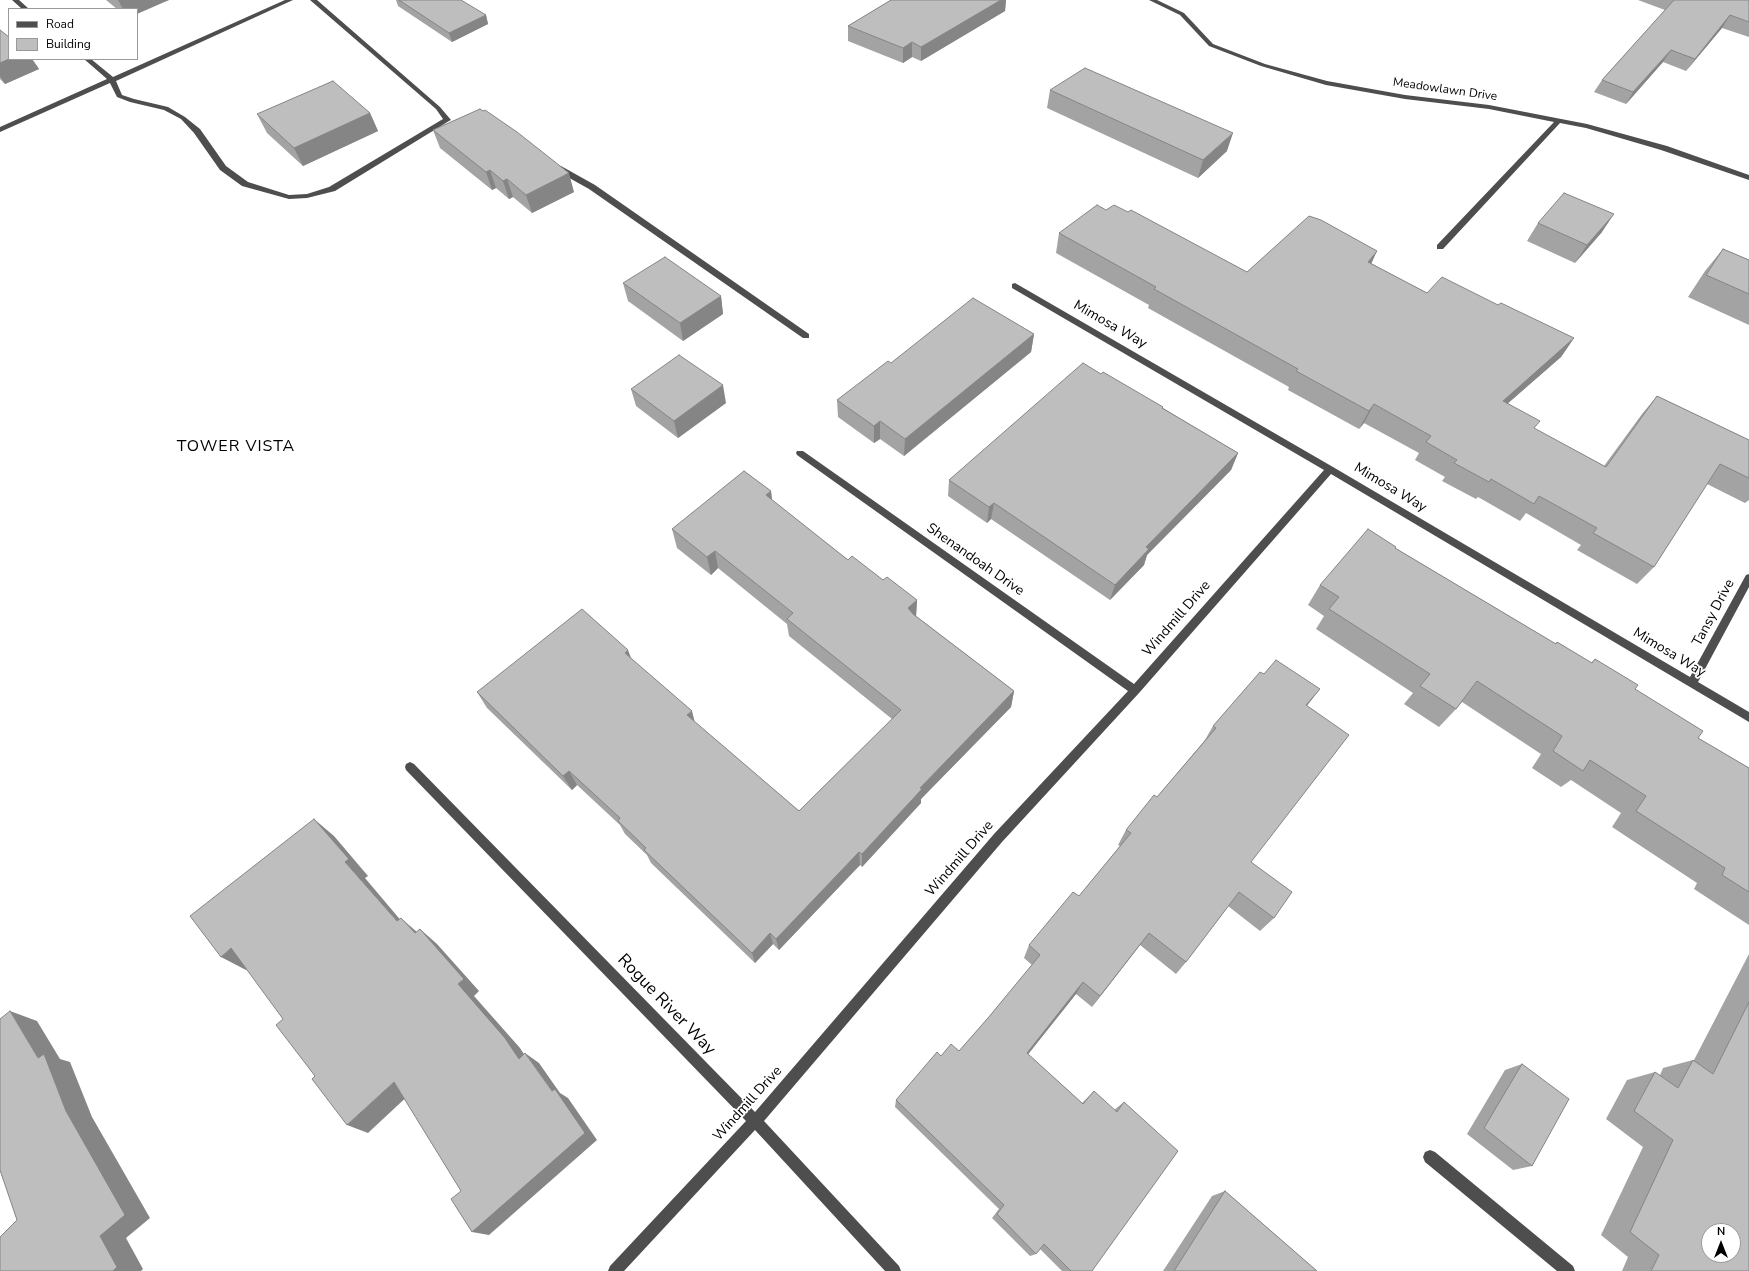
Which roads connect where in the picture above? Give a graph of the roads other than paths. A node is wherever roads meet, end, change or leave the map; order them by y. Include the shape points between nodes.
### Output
1 (15, 0) edge
2 (290, 0) edge
3 (313, 0) edge
4 (1152, 0) edge
5 (25, 8) edge
6 (88, 60) edge
7 (112, 80) junction
8 (1559, 120) junction
9 (0, 130) edge
10 (554, 165) edge
11 (1749, 178) edge
12 (1440, 247) dead end
13 (1015, 286) dead end
14 (806, 336) dead end
15 (800, 453) dead end
16 (1330, 469) junction
17 (1749, 578) edge
18 (1692, 683) junction
19 (1135, 690) junction
20 (1749, 717) edge
21 (410, 767) dead end
22 (755, 1121) junction
23 (1430, 1158) dead end
24 (615, 1271) edge
25 (894, 1271) edge
26 (1568, 1271) edge

1 - 5 street
2 - 7 street
3 - 7 street via 451,120 332,188 307,196 289,197 245,184 223,168 197,131 183,118 166,108 119,96
4 - 8 street, Meadowlawn Drive via 1182,14 1211,45 1270,67 1326,83
6 - 7 street
7 - 9 street
8 - 11 street, Meadowlawn Drive via 1664,148
8 - 12 street
10 - 14 street via 592,187
13 - 16 street, Mimosa Way
15 - 19 street, Shenandoah Drive
16 - 18 street, Mimosa Way
16 - 19 street, Windmill Drive
17 - 18 street, Tansy Drive
18 - 20 street, Mimosa Way
19 - 22 street, Windmill Drive via 998,838
21 - 22 street, Rogue River Way
22 - 24 street, Windmill Drive
22 - 25 street, Rogue River Way
23 - 26 street

